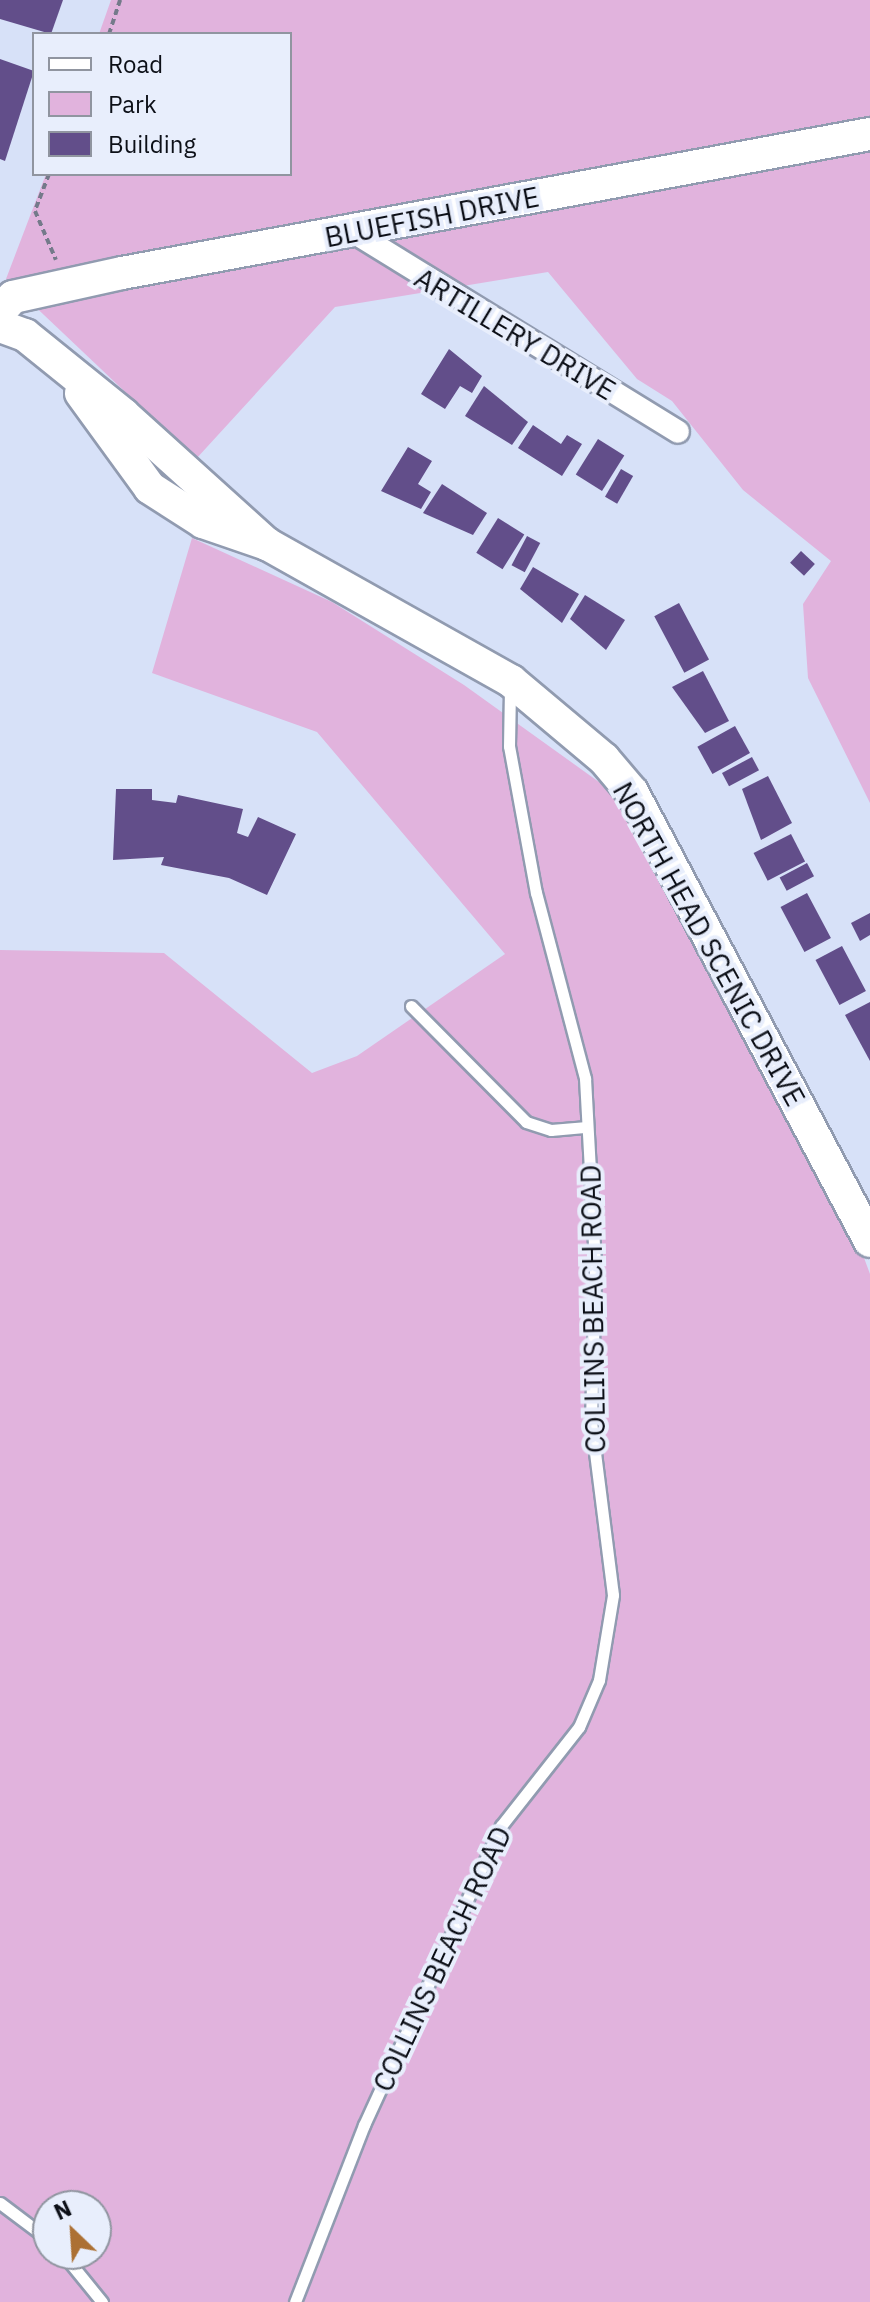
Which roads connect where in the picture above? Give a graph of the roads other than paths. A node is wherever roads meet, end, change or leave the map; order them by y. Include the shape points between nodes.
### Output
1 (870, 134) edge
2 (355, 233) junction
3 (0, 311) edge
4 (0, 326) edge
5 (678, 432) dead end
6 (511, 681) junction
7 (411, 1006) dead end
8 (587, 1127) junction
9 (870, 1241) edge
10 (0, 2203) edge
11 (32, 2227) edge
12 (76, 2270) edge
13 (102, 2302) edge
14 (295, 2302) edge

1 - 2 street, BLUEFISH DRIVE
2 - 3 street, BLUEFISH DRIVE via 63,286 13,297
2 - 5 street, ARTILLERY DRIVE
4 - 6 street, NORTH HEAD SCENIC DRIVE via 25,335 267,544
6 - 8 lane, COLLINS BEACH ROAD via 504,707 509,746 536,893 585,1078
6 - 9 street, NORTH HEAD SCENIC DRIVE via 572,728 632,792
7 - 8 lane via 526,1122 551,1130
8 - 14 lane, COLLINS BEACH ROAD via 595,1263 591,1421 613,1595 599,1680 579,1727 501,1826 364,2125
10 - 11 lane
12 - 13 lane

